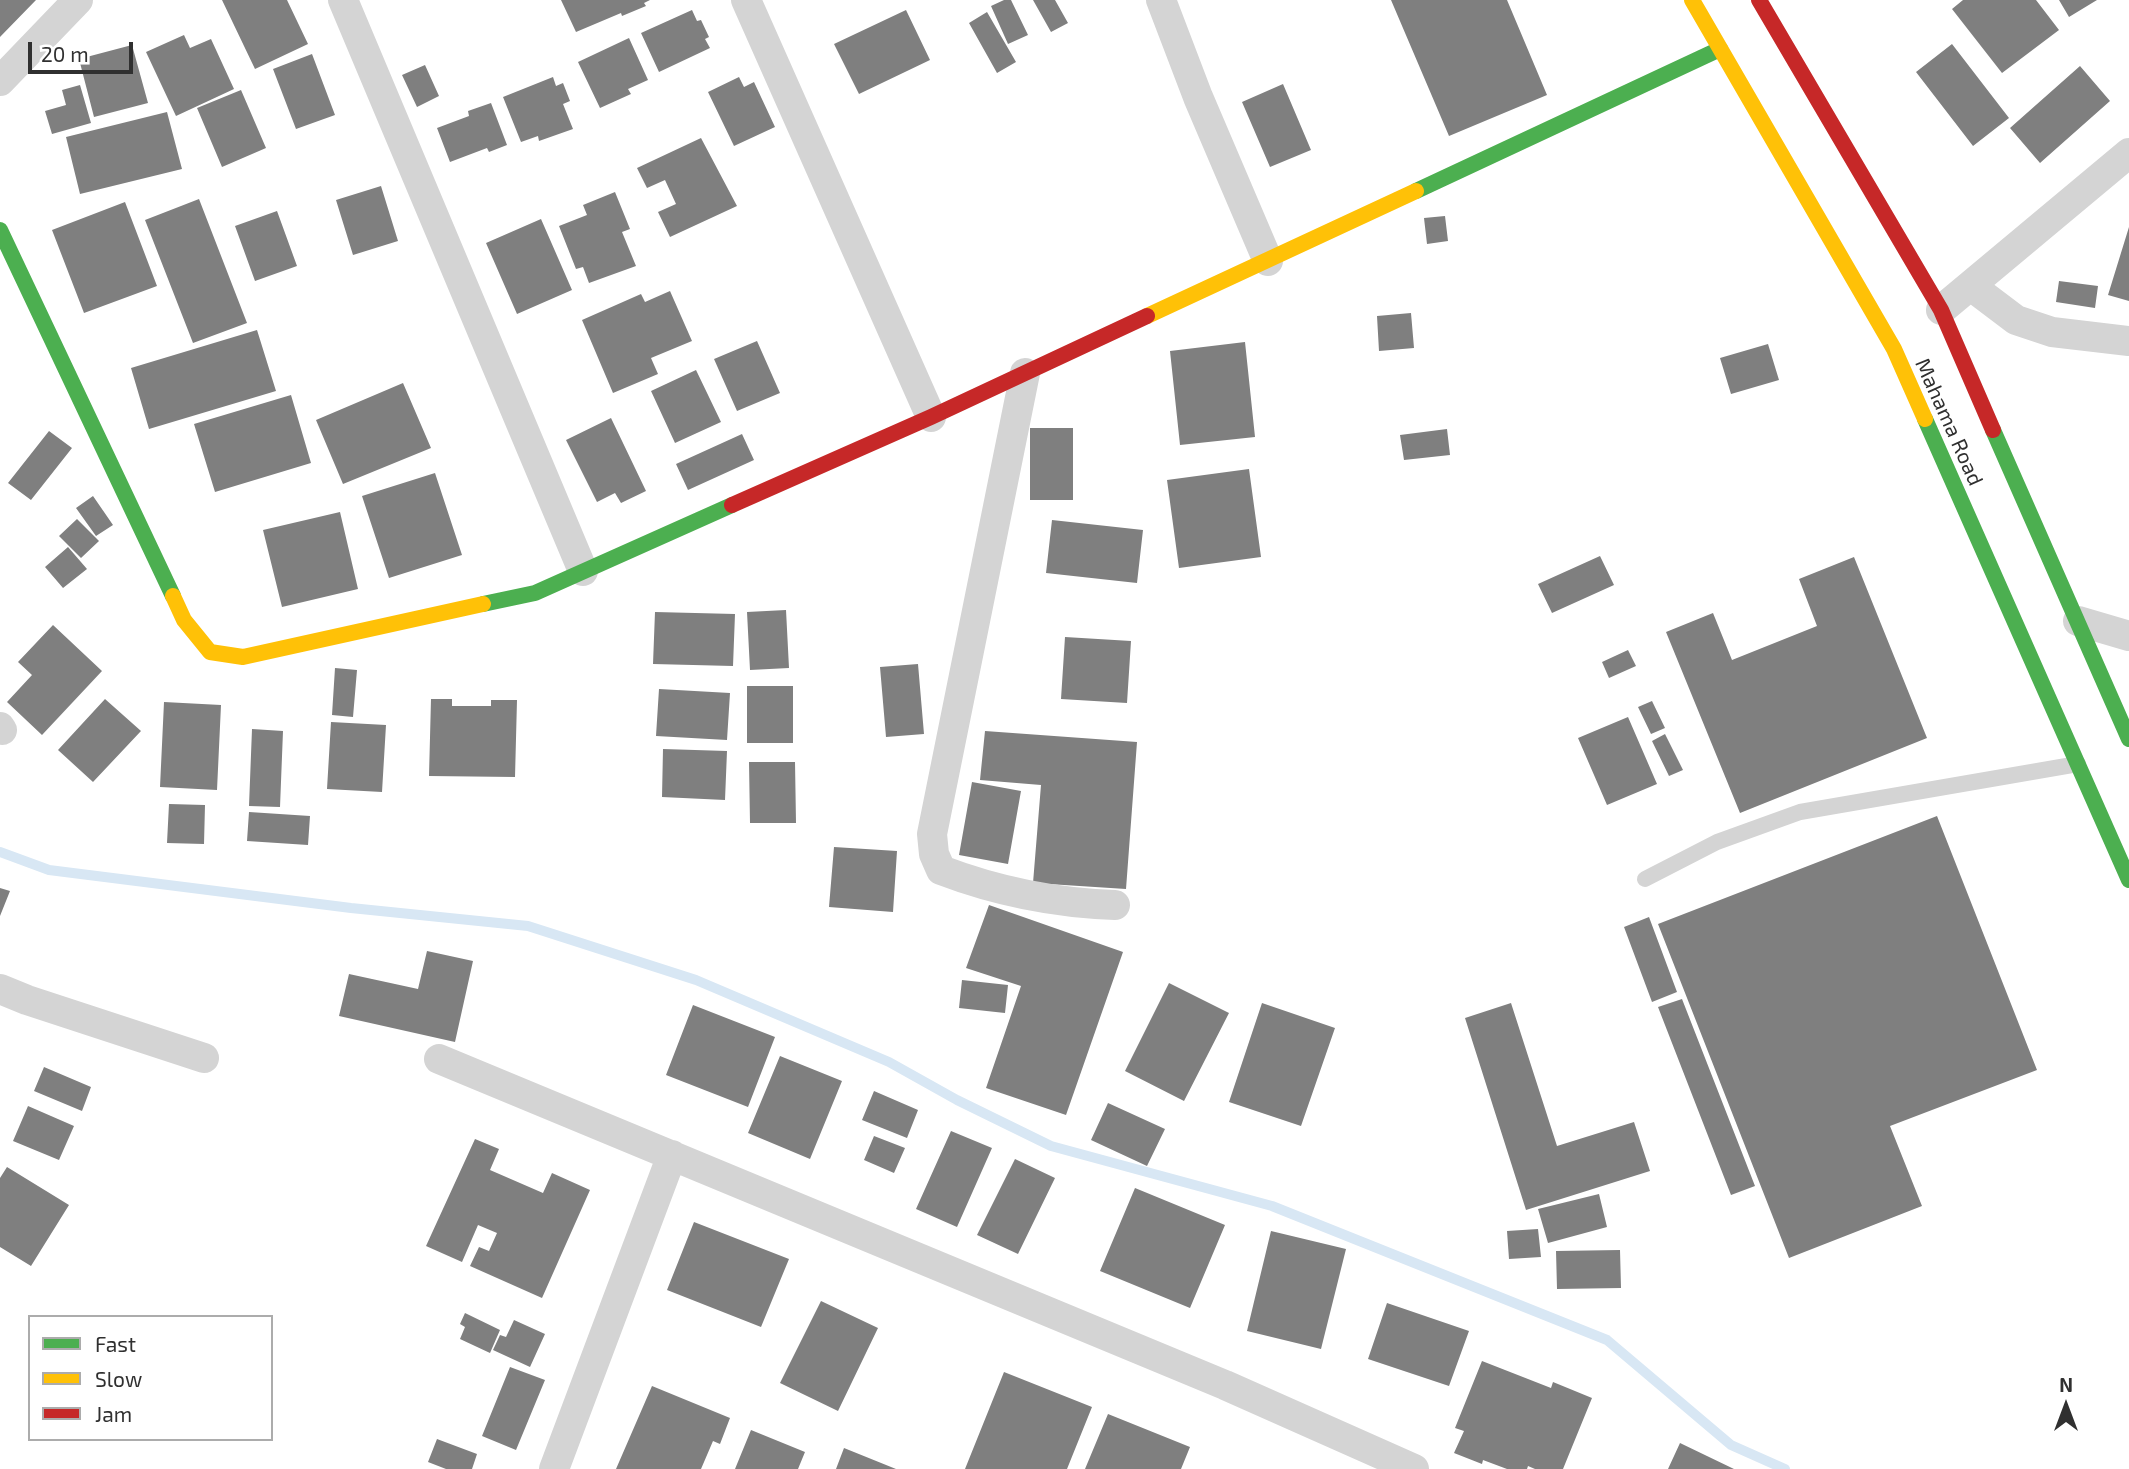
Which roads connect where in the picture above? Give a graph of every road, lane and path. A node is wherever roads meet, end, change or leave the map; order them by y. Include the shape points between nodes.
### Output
1 (78, 0) edge
2 (343, 0) edge
3 (746, 0) edge
4 (1161, 0) edge
5 (1692, 0) edge
6 (1759, 0) edge
7 (1720, 49) junction
8 (0, 81) edge
9 (2129, 153) edge
10 (0, 230) edge
11 (1268, 261) junction
12 (1971, 286) junction
13 (1941, 310) junction
14 (2129, 341) edge
15 (1026, 373) junction
16 (931, 416) junction
17 (583, 571) junction
18 (2078, 621) junction
19 (2129, 636) edge
20 (2129, 739) edge
21 (2078, 764) junction
22 (1645, 879) dead end
23 (2129, 880) edge
24 (1115, 905) dead end
25 (0, 989) edge
26 (204, 1058) dead end
27 (439, 1059) dead end
28 (672, 1155) junction
29 (554, 1469) edge
30 (1414, 1469) edge

1 - 8 street
2 - 17 street
3 - 16 street
4 - 11 street
5 - 7 street, Mahama Road
6 - 13 street, Mahama Road
7 - 11 street
7 - 21 street, Mahama Road via 1894,349
9 - 12 street
10 - 17 street via 184,620 210,652 243,657 535,593
11 - 15 street
12 - 13 street
12 - 14 street via 2016,320 2052,332
13 - 18 street, Mahama Road
15 - 16 street
15 - 24 street via 932,834 934,854 941,870 969,881 1077,904
16 - 17 street
18 - 19 street
18 - 20 street, Mahama Road
21 - 22 lane via 1800,812 1717,842
21 - 23 street, Mahama Road
25 - 26 street
27 - 28 street
28 - 29 street
28 - 30 street via 1226,1385

